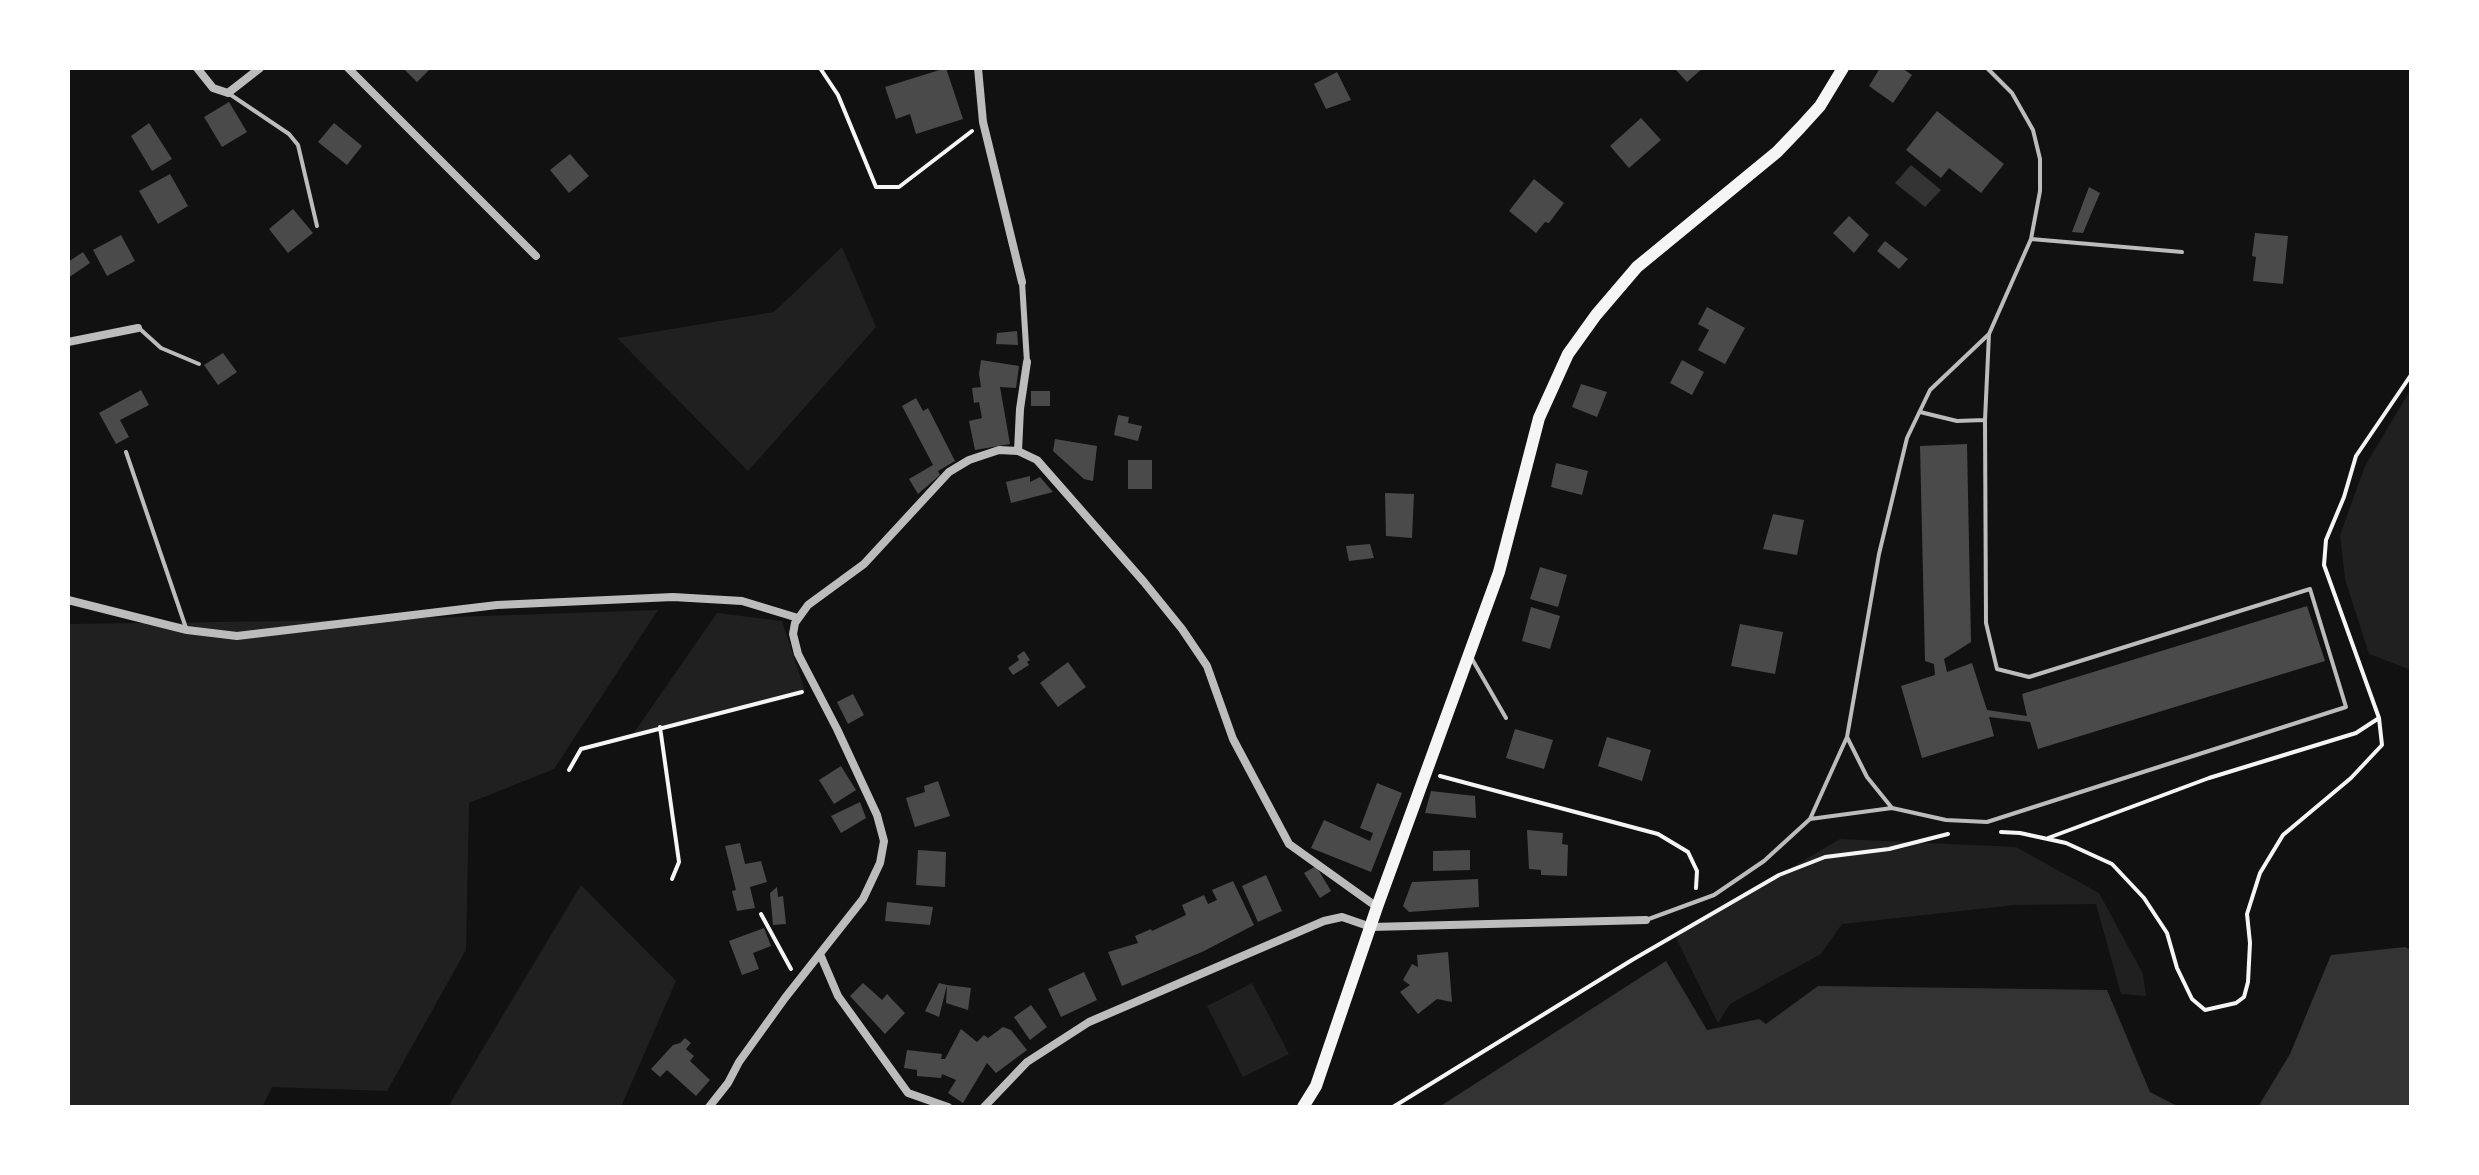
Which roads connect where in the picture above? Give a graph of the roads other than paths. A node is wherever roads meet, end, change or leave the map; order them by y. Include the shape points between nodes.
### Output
1 (197, 68) edge
2 (260, 68) edge
3 (348, 68) edge
4 (978, 68) edge
5 (1843, 68) edge
6 (1987, 68) edge
7 (228, 93) junction
8 (317, 226) dead end
9 (2031, 239) junction
10 (2182, 252) dead end
11 (536, 256) dead end
12 (1022, 282) joint
13 (138, 328) joint
14 (1989, 334) junction
15 (68, 342) edge
16 (1027, 362) joint
17 (199, 364) dead end
18 (1920, 412) junction
19 (1985, 420) junction
20 (1018, 451) junction
21 (126, 452) dead end
22 (68, 600) edge
23 (798, 618) junction
24 (187, 630) junction
25 (1469, 653) junction
26 (1506, 718) dead end
27 (1847, 737) junction
28 (1892, 808) junction
29 (1810, 819) junction
30 (1377, 907) junction
31 (1646, 920) joint
32 (1371, 927) junction
33 (820, 954) junction
34 (709, 1107) edge
35 (948, 1107) edge
36 (984, 1107) edge
37 (1303, 1107) edge

1 - 7 street via 213,88
2 - 7 street
3 - 11 street
4 - 12 street via 983,122
5 - 25 main road via 1820,106 1777,152 1637,267 1568,354 1539,418 1510,535
6 - 9 lane via 2012,93 2033,130 2040,191
7 - 8 lane via 298,145
9 - 10 lane
9 - 14 lane
12 - 16 street
13 - 15 street
13 - 17 lane via 161,348
14 - 18 lane via 1930,390
14 - 19 lane
16 - 20 street
18 - 19 lane via 1957,421
18 - 27 lane via 1907,438 1879,554
19 - 28 lane via 1986,623 1997,669 2029,677 2310,589 2346,707 1987,822
20 - 23 street via 999,450 949,472 864,564
20 - 30 street via 1037,460 1182,629 1207,666 1233,739 1289,844
21 - 24 lane
22 - 24 street
23 - 24 street via 742,601 673,597 497,605 237,636
23 - 33 street via 793,634 798,654 877,815 884,841 863,899
25 - 26 lane
25 - 30 main road
27 - 28 lane via 1867,777
27 - 29 lane
28 - 29 lane
29 - 31 lane via 1764,861 1714,895
30 - 32 main road
31 - 32 street
32 - 36 street via 1342,917 1324,921 1089,1022 1027,1062
32 - 37 main road via 1316,1086
33 - 34 street
33 - 35 street via 838,996 908,1093

